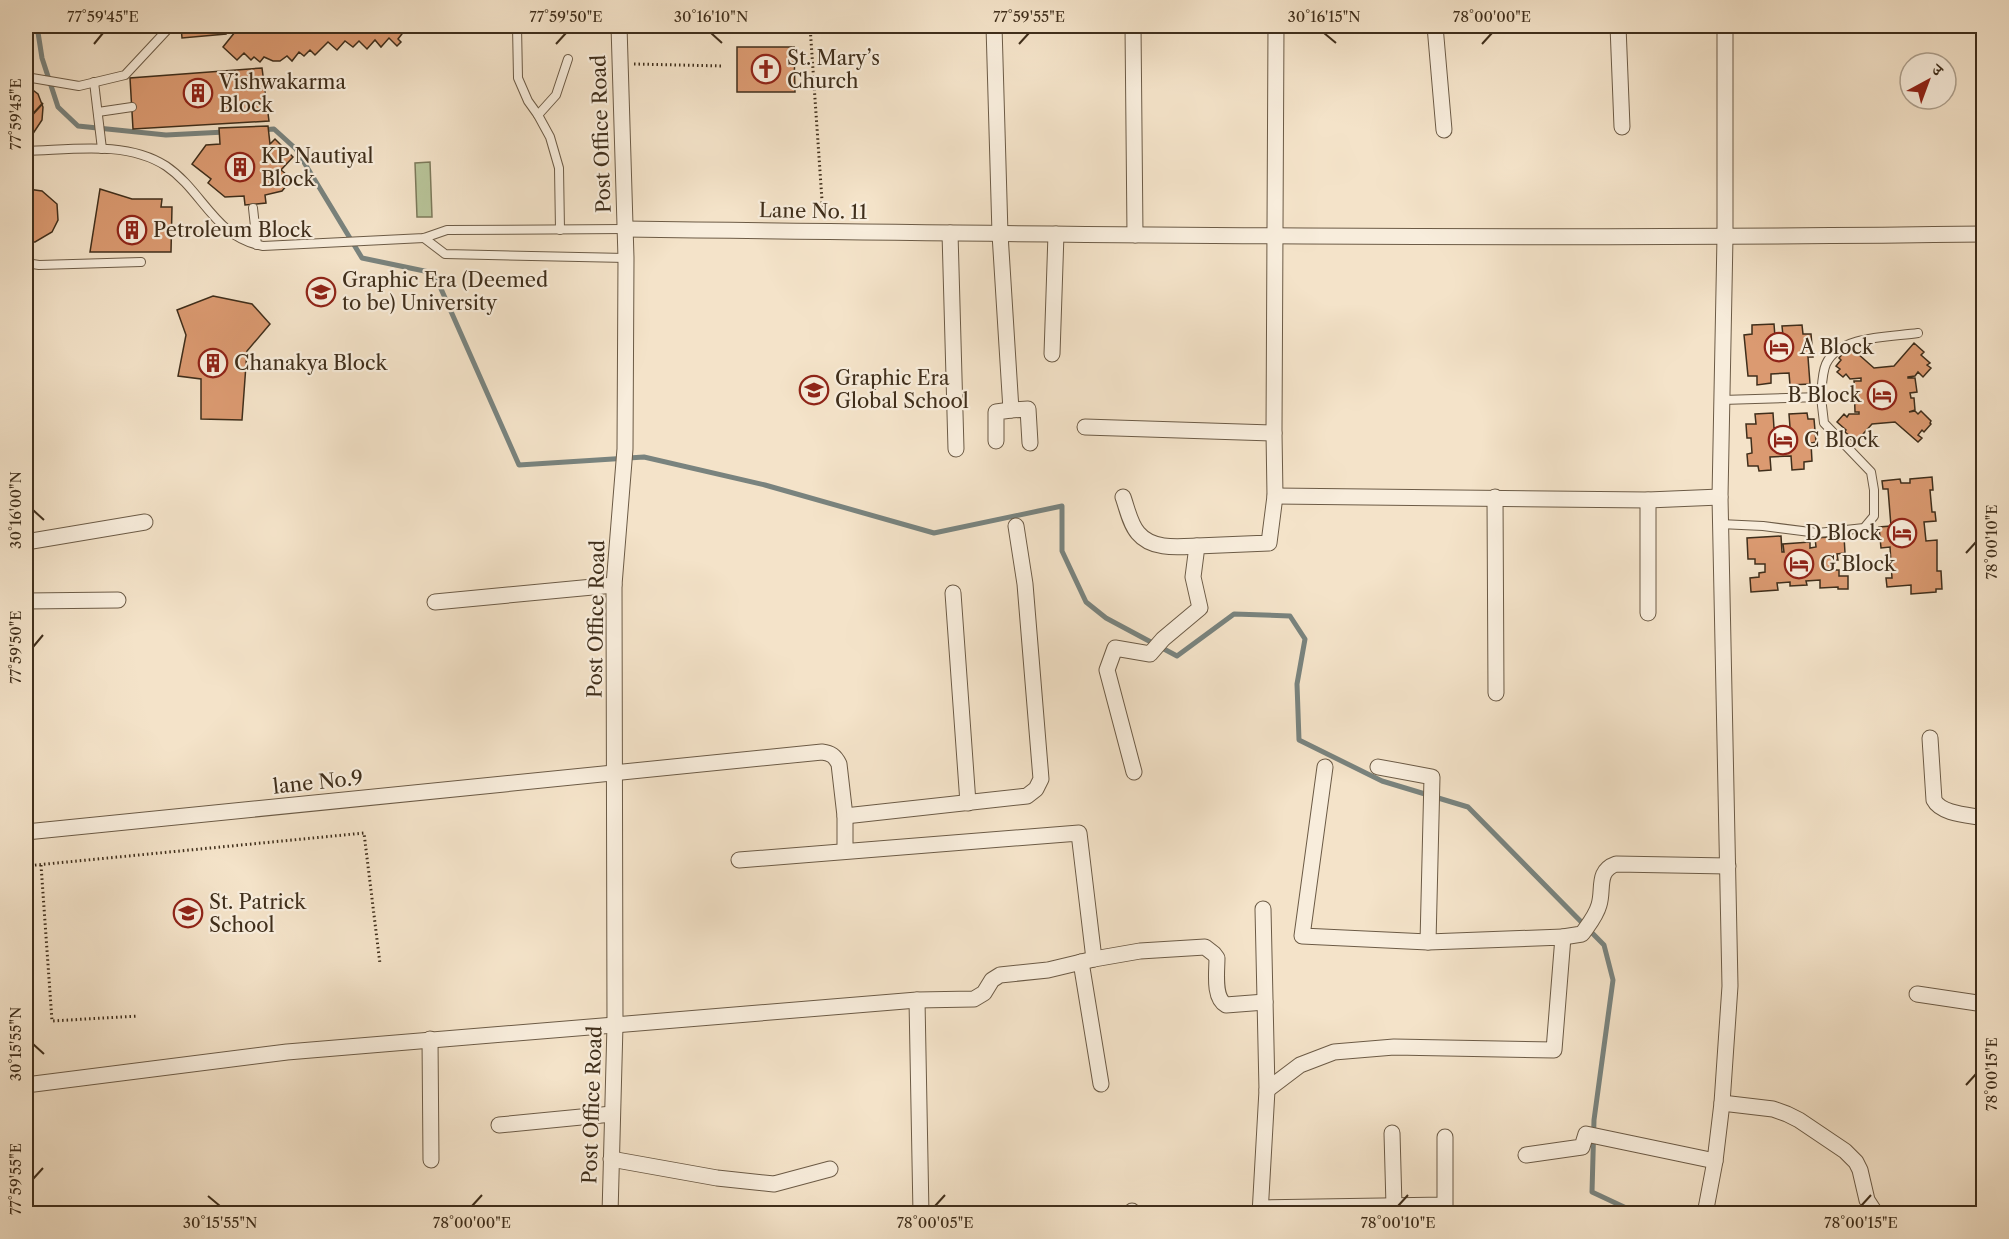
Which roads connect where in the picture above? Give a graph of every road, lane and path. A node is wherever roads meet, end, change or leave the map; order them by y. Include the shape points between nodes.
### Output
1 (168, 26) edge
2 (517, 26) edge
3 (619, 26) edge
4 (810, 26) edge
5 (994, 26) edge
6 (1133, 26) edge
7 (1276, 26) edge
8 (1435, 26) edge
9 (1618, 26) edge
10 (1725, 26) edge
11 (568, 59) dead end
12 (620, 64) junction
13 (723, 66) dead end
14 (26, 77) edge
15 (94, 82) junction
16 (132, 107) dead end
17 (538, 115) junction
18 (98, 116) junction
19 (1622, 127) dead end
20 (1444, 130) dead end
21 (102, 149) junction
22 (26, 151) edge
23 (253, 208) dead end
24 (625, 229) junction
25 (560, 230) junction
26 (825, 232) junction
27 (950, 233) junction
28 (1000, 234) junction
29 (1056, 234) junction
30 (1983, 234) edge
31 (1135, 235) junction
32 (1274, 236) junction
33 (1725, 237) junction
34 (424, 238) junction
35 (257, 245) junction
36 (626, 258) junction
37 (141, 262) dead end
38 (26, 263) edge
39 (1918, 333) dead end
40 (1052, 354) dead end
41 (1821, 397) junction
42 (1722, 400) junction
43 (1011, 410) junction
44 (1085, 427) dead end
45 (1274, 433) junction
46 (996, 441) dead end
47 (1030, 443) dead end
48 (956, 449) dead end
49 (1275, 496) junction
50 (1123, 497) dead end
51 (1495, 497) junction
52 (1720, 497) junction
53 (1648, 500) junction
54 (145, 522) dead end
55 (1720, 524) junction
56 (1016, 526) dead end
57 (26, 542) edge
58 (1197, 546) junction
59 (614, 585) junction
60 (953, 593) dead end
61 (118, 600) dead end
62 (26, 601) edge
63 (435, 602) dead end
64 (1648, 614) dead end
65 (1496, 693) dead end
66 (1930, 738) dead end
67 (1325, 766) dead end
68 (1378, 767) dead end
69 (1134, 772) dead end
70 (615, 773) junction
71 (968, 802) junction
72 (845, 816) junction
73 (1983, 818) edge
74 (26, 832) edge
75 (845, 852) junction
76 (739, 860) dead end
77 (41, 865) junction
78 (26, 866) edge
79 (1728, 866) junction
80 (1263, 909) dead end
81 (1563, 937) junction
82 (1428, 942) junction
83 (1087, 960) junction
84 (380, 964) dead end
85 (1917, 994) dead end
86 (917, 1000) junction
87 (1265, 1002) junction
88 (1983, 1004) edge
89 (138, 1016) dead end
90 (615, 1025) junction
91 (430, 1039) junction
92 (1101, 1084) dead end
93 (26, 1085) edge
94 (1267, 1090) junction
95 (1722, 1103) junction
96 (612, 1114) junction
97 (500, 1125) dead end
98 (1392, 1134) dead end
99 (1445, 1137) dead end
100 (1526, 1155) dead end
101 (611, 1159) junction
102 (431, 1160) dead end
103 (1715, 1161) junction
104 (830, 1169) dead end
105 (1394, 1206) junction
106 (1260, 1211) edge
107 (610, 1214) edge
108 (921, 1214) edge
109 (1705, 1214) edge
110 (1876, 1214) edge

1 - 15 lane via 125,75
2 - 17 lane via 518,78
3 - 12 street, Post Office Road
4 - 26 path
5 - 28 street
6 - 31 street
7 - 32 street
8 - 20 street
9 - 19 street
10 - 33 street
11 - 17 lane via 556,95
12 - 13 path
12 - 24 street, Post Office Road
14 - 15 lane via 79,86
15 - 18 lane
16 - 18 lane
17 - 25 lane via 550,137 559,168
18 - 21 lane
21 - 22 lane
21 - 35 lane via 141,155 164,165 180,177 229,232
23 - 35 lane
24 - 25 lane
24 - 26 street, Lane No. 11
24 - 36 street, Post Office Road
25 - 34 lane via 447,230
26 - 27 street, Lane No. 11
27 - 28 street, Lane No. 11
27 - 48 street
28 - 29 street, Lane No. 11
28 - 43 street
29 - 31 street, Lane No. 11
29 - 40 street
30 - 33 street, Lane No. 11
31 - 32 street, Lane No. 11
32 - 33 street, Lane No. 11
32 - 45 street
33 - 42 street
34 - 35 lane
34 - 36 lane via 445,254
36 - 59 street, Post Office Road via 625,466
37 - 38 lane
39 - 41 lane via 1841,346 1826,363
41 - 42 lane
41 - 55 lane via 1824,423 1871,472 1874,516 1864,528 1818,533
42 - 52 street
43 - 46 street via 996,412
43 - 47 street via 1028,409
44 - 45 street
45 - 49 street
49 - 51 street
49 - 58 street via 1269,543
50 - 58 street via 1138,533 1152,543 1174,548
51 - 53 street
51 - 65 street
52 - 53 street
52 - 55 street
53 - 64 street
54 - 57 street
55 - 79 street
56 - 71 street via 1025,584 1041,778 1027,796
58 - 69 street via 1193,578 1200,608 1150,654 1115,648 1107,670
59 - 63 street
59 - 70 street, Post Office Road
60 - 71 street
61 - 62 street
66 - 73 street via 1935,804
67 - 82 street via 1302,936
68 - 82 street via 1432,777
70 - 72 street, lane No.9 via 828,752 839,764
70 - 74 street, lane No.9
70 - 90 street, Post Office Road
71 - 72 street
72 - 75 street
75 - 76 street
75 - 83 street via 1079,833
77 - 78 path
77 - 84 path via 364,833
77 - 89 path via 52,1021
79 - 81 street via 1616,864 1602,877 1593,919 1582,934
79 - 95 street via 1730,986
80 - 87 street
81 - 82 street
81 - 94 street via 1554,1050 1394,1047 1334,1052 1300,1065
83 - 86 street via 1048,970 1000,975 974,999
83 - 87 street via 1140,951 1205,947 1217,958 1218,997 1223,1003
83 - 92 street
85 - 88 street
86 - 90 street
86 - 108 street
87 - 94 street
90 - 91 street
90 - 96 street, Post Office Road
91 - 93 street via 287,1052
91 - 102 street
94 - 106 street
95 - 103 street
95 - 110 street via 1787,1114 1845,1151 1860,1170 1867,1200
96 - 97 street
96 - 101 street, Post Office Road
98 - 105 street
99 - 105 street via 1445,1205
100 - 103 street via 1582,1147 1586,1134
101 - 104 street via 774,1184
101 - 107 street, Post Office Road
103 - 109 street
105 - 106 street

